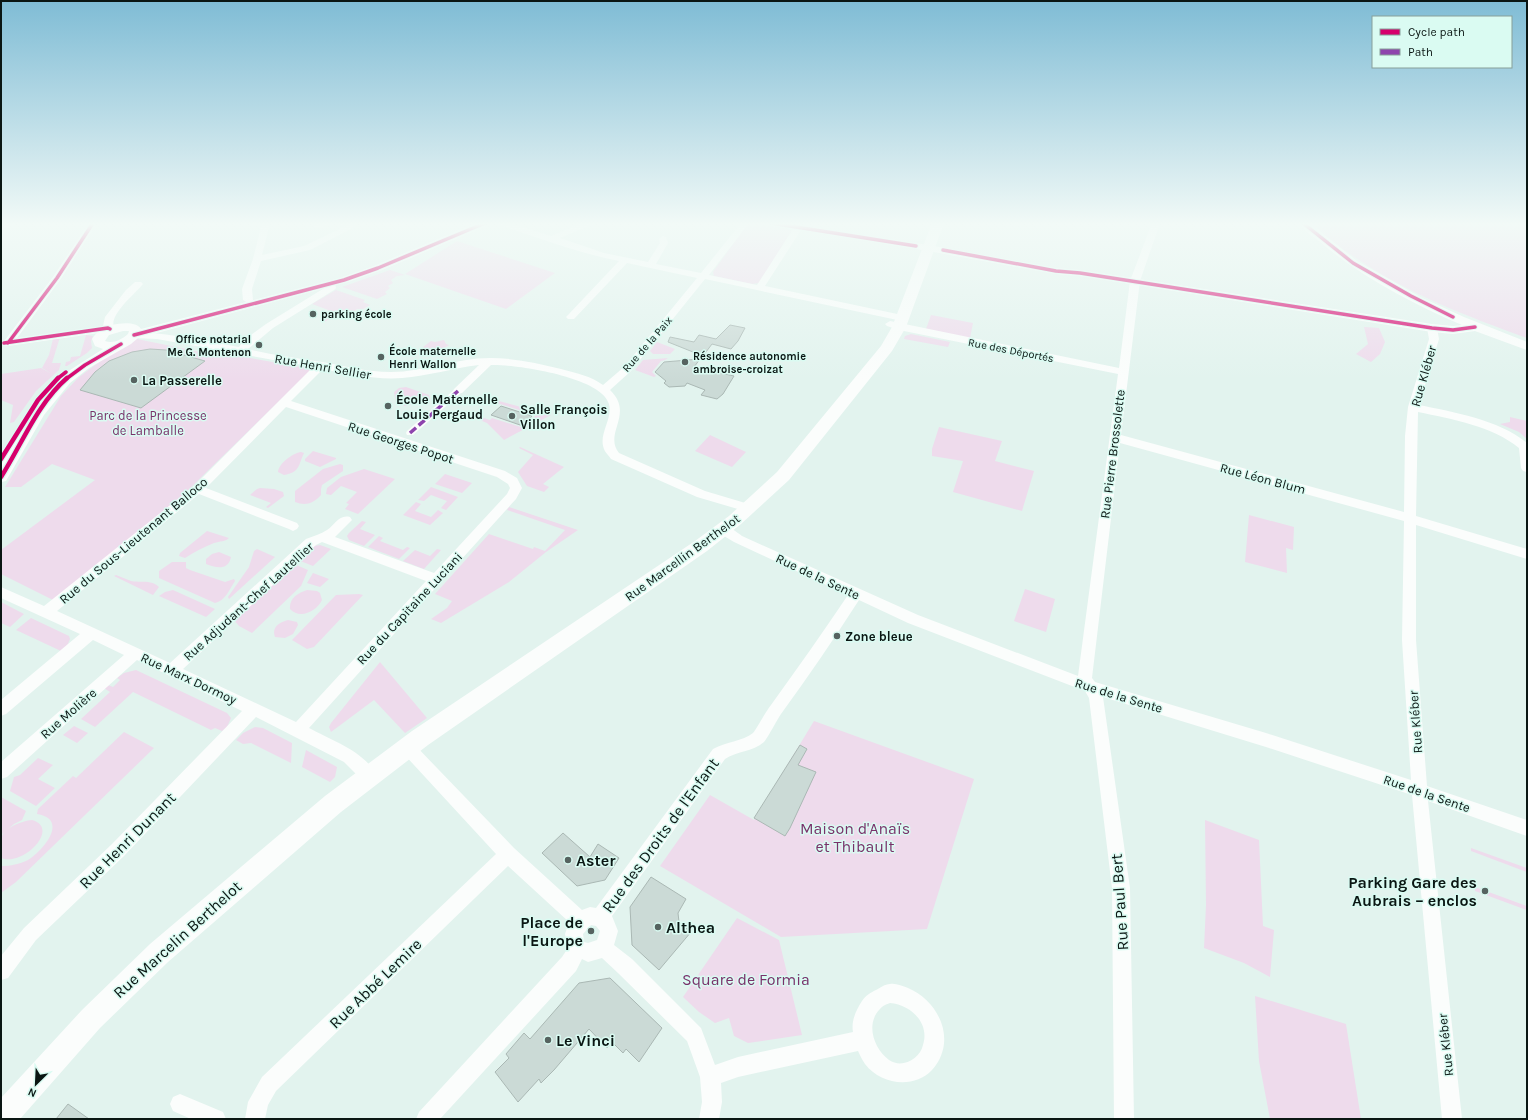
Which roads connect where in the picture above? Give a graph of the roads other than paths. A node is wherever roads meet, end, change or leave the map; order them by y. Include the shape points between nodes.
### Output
1 (59, 275) edge
2 (252, 275) edge
3 (350, 275) edge
4 (353, 275) edge
5 (610, 275) edge
6 (696, 275) edge
7 (767, 275) edge
8 (918, 275) edge
9 (1087, 275) edge
10 (1137, 275) edge
11 (1374, 275) edge
12 (704, 277) junction
13 (329, 282) junction
14 (1135, 282) junction
15 (138, 284) dead end
16 (759, 288) junction
17 (248, 300) junction
18 (571, 316) dead end
19 (1453, 317) junction
20 (901, 323) junction
21 (1476, 327) junction
22 (1432, 328) junction
23 (109, 329) junction
24 (82, 330) junction
25 (131, 331) junction
26 (99, 342) junction
27 (1527, 342) edge
28 (4, 343) edge
29 (121, 344) junction
30 (1527, 346) edge
31 (242, 349) junction
32 (489, 361) junction
33 (321, 365) junction
34 (1123, 372) junction
35 (458, 390) joint
36 (603, 390) junction
37 (285, 403) junction
38 (1413, 407) junction
39 (410, 433) joint
40 (1115, 438) junction
41 (400, 442) junction
42 (1524, 442) edge
43 (4, 460) edge
44 (1527, 468) edge
45 (1, 477) edge
46 (515, 484) joint
47 (198, 489) junction
48 (701, 494) junction
49 (748, 508) junction
50 (1411, 519) junction
51 (346, 520) dead end
52 (729, 525) junction
53 (293, 526) dead end
54 (321, 537) junction
55 (1527, 554) edge
56 (436, 579) junction
57 (1, 592) edge
58 (856, 594) junction
59 (46, 612) junction
60 (92, 633) junction
61 (136, 654) junction
62 (172, 670) junction
63 (1090, 687) junction
64 (1, 709) edge
65 (254, 709) junction
66 (298, 730) junction
67 (407, 747) junction
68 (1, 772) edge
69 (369, 776) junction
70 (1420, 790) junction
71 (1527, 828) edge
72 (508, 854) junction
73 (600, 917) junction
74 (580, 921) junction
75 (603, 946) junction
76 (578, 949) junction
77 (1, 971) edge
78 (863, 1040) dead end
79 (710, 1077) junction
80 (180, 1104) dead end
81 (1, 1119) edge
82 (216, 1119) edge
83 (253, 1119) edge
84 (426, 1119) edge
85 (709, 1119) edge
86 (1124, 1119) edge
87 (1452, 1119) edge

1 - 28 street
2 - 17 street via 247,289
3 - 13 street
4 - 13 street
5 - 18 street
6 - 12 street, Rue des Déportés
7 - 16 street
8 - 20 main road, Rue Marcellin Berthelot
9 - 14 street
10 - 14 street, Rue Pierre Brossolette
11 - 19 street
12 - 16 street, Rue des Déportés
12 - 36 street, Rue de la Paix via 610,386
13 - 17 street
13 - 25 street
13 - 31 street via 331,288 266,329
14 - 22 street
14 - 34 street, Rue Pierre Brossolette
15 - 23 street via 108,319
16 - 20 street, Rue des Déportés via 855,309 867,317
17 - 25 street
19 - 21 street
19 - 22 street
19 - 27 street
20 - 34 street, Rue des Déportés
20 - 49 main road, Rue Marcellin Berthelot via 880,358 799,457 783,476
21 - 22 street via 1453,330
21 - 30 street
22 - 38 street, Rue Kléber via 1434,339
23 - 24 street
23 - 25 street
23 - 26 street via 100,335
24 - 26 street via 94,332
24 - 28 street
25 - 29 street
25 - 31 street, Rue Henri Sellier
26 - 29 street via 109,346
26 - 43 street via 95,352 55,381 24,423
29 - 43 street via 100,354 64,382
31 - 33 street, Rue Henri Sellier via 270,357
32 - 33 street, Rue Henri Sellier via 395,376
32 - 35 street
32 - 36 street, Rue Henri Sellier via 506,361 553,370 591,382
33 - 37 street, Rue du Sous-Lieutenant Balloco
34 - 40 street, Rue Pierre Brossolette
35 - 39 street
36 - 48 street, Rue Henri Sellier via 612,399 616,409 607,440 611,452 629,463
37 - 41 street, Rue Georges Popot
37 - 47 street, Rue du Sous-Lieutenant Balloco
38 - 42 street via 1475,422
38 - 50 street, Rue Kléber
39 - 41 street
40 - 50 street, Rue Léon Blum
40 - 63 street, Rue Pierre Brossolette via 1085,679
41 - 46 street, Rue Georges Popot via 501,474
42 - 44 street
43 - 45 street
46 - 56 street, Rue du Capitaine Luciani via 516,491 512,496
47 - 53 street
47 - 59 street, Rue du Sous-Lieutenant Balloco
48 - 49 street, Rue Henri Sellier
48 - 52 street, Rue Henri Sellier via 706,501 729,513
49 - 52 main road, Rue Marcellin Berthelot
50 - 55 street, Rue Léon Blum
50 - 70 street, Rue Kléber via 1409,640
51 - 54 street, Rue Adjudant-Chef Lautellier via 332,533
52 - 58 street, Rue de la Sente via 738,540
52 - 67 main road, Rue Marcellin Berthelot
54 - 56 street
54 - 62 street, Rue Adjudant-Chef Lautellier via 311,542
56 - 66 street, Rue du Capitaine Luciani
57 - 59 street, Rue Marx Dormoy
58 - 63 street, Rue de la Sente via 913,619
58 - 73 street, Rue des Droits de l'Enfant via 759,737 719,754
59 - 60 street, Rue Marx Dormoy
60 - 61 street, Rue Marx Dormoy
60 - 64 street
61 - 62 street, Rue Marx Dormoy
61 - 68 street, Rue Molière
62 - 65 street, Rue Marx Dormoy
63 - 70 street, Rue de la Sente
63 - 86 street, Rue Paul Bert via 1096,697 1121,888
65 - 66 street, Rue Marx Dormoy
65 - 77 street, Rue Henri Dunant via 118,850 30,934
66 - 69 street, Rue Marx Dormoy via 350,757
67 - 69 main road, Rue Marcellin Berthelot
67 - 72 street
69 - 81 main road, Rue Marcelin Berthelot via 158,953 91,1019
70 - 71 street, Rue de la Sente
70 - 87 street, Rue Kléber
72 - 74 street
72 - 83 street, Rue Abbé Lemire via 269,1084 258,1102
73 - 74 street via 590,916
73 - 75 street via 609,930 607,942
74 - 76 street via 573,938
75 - 76 street via 588,953
75 - 79 street via 692,1032
76 - 84 street via 569,964
78 - 79 street via 738,1067
79 - 85 street via 712,1102
80 - 82 street

